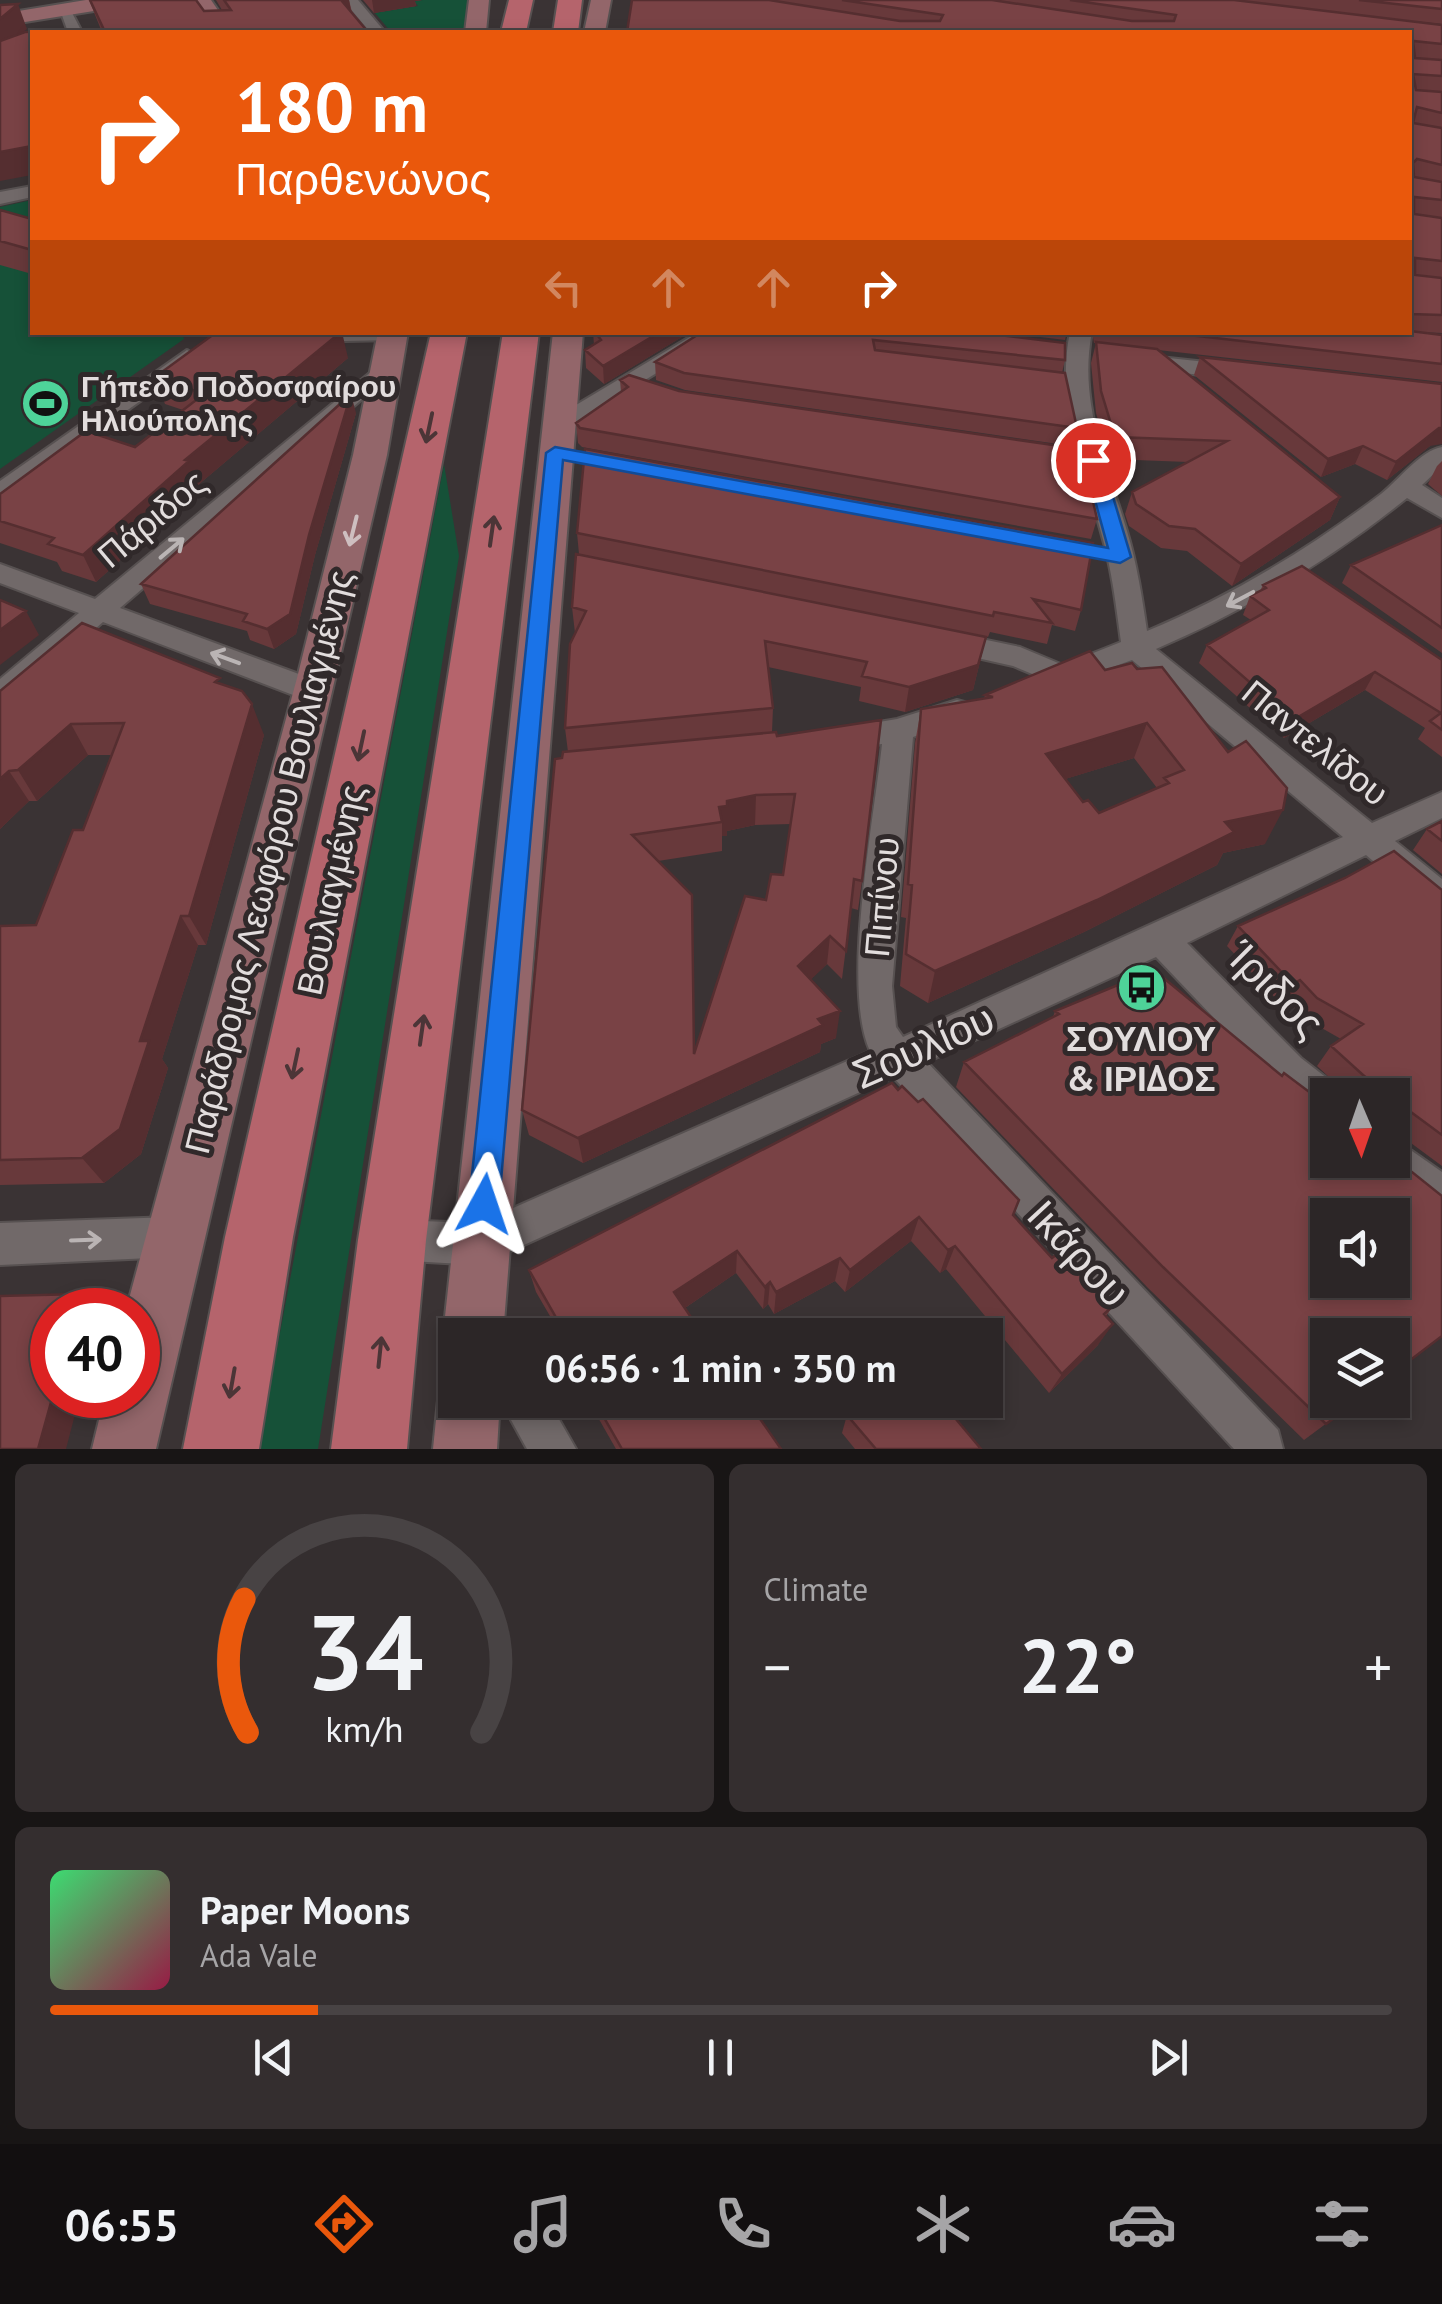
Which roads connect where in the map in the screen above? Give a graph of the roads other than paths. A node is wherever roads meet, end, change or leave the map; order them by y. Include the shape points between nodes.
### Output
1 (125, 0) edge
2 (202, 0) edge
3 (350, 0) edge
4 (478, 0) edge
5 (521, 0) edge
6 (570, 0) edge
7 (601, 0) edge
8 (68, 11) edge
9 (0, 16) edge
10 (51, 30) edge
11 (223, 30) edge
12 (376, 30) edge
13 (476, 30) edge
14 (514, 30) edge
15 (566, 30) edge
16 (595, 30) edge
17 (30, 192) edge
18 (0, 198) edge
19 (448, 335) edge
20 (521, 335) edge
21 (568, 335) edge
22 (709, 335) edge
23 (273, 336) edge
24 (213, 338) edge
25 (392, 343) edge
26 (1069, 346) edge
27 (1161, 364) junction
28 (1251, 374) edge
29 (631, 383) junction
30 (1187, 389) edge
31 (664, 394) edge
32 (562, 444) junction
33 (1441, 454) edge
34 (1408, 487) junction
35 (0, 493) edge
36 (1442, 510) edge
37 (0, 573) edge
38 (98, 612) junction
39 (925, 637) edge
40 (1136, 648) junction
41 (1061, 676) junction
42 (1025, 688) edge
43 (316, 692) junction
44 (0, 695) edge
45 (988, 700) edge
46 (898, 730) junction
47 (821, 741) edge
48 (1442, 804) edge
49 (1369, 838) junction
50 (1442, 899) edge
51 (1161, 939) junction
52 (899, 1057) junction
53 (1310, 1087) edge
54 (1410, 1171) edge
55 (1442, 1197) edge
56 (172, 1237) junction
57 (392, 1240) junction
58 (0, 1244) edge
59 (480, 1244) junction
60 (160, 1290) edge
61 (477, 1318) edge
62 (131, 1418) edge
63 (468, 1418) edge
64 (533, 1418) edge
65 (1262, 1446) dead end
66 (124, 1449) edge
67 (220, 1449) edge
68 (369, 1449) edge
69 (465, 1449) edge
70 (553, 1449) edge

1 - 8 street
2 - 11 street
3 - 12 street
4 - 13 street
5 - 14 main road
6 - 15 main road
7 - 16 street
8 - 9 street
8 - 10 street
17 - 18 street
19 -> 67 main road, Βουλιαγμένης via 258,1236
57 -> 20 main road
21 - 32 street
22 - 29 street
23 - 25 street
24 - 35 street
38 -> 25 street, Πάριδος
25 -> 43 street, Παράδρομος Λεωφόρου Βουλιαγμένης
26 - 27 street
26 - 40 street via 1083,458
27 - 28 street
27 - 30 street
29 - 31 street
29 - 32 street
32 - 59 street via 544,769
33 - 34 street
34 - 36 street
34 -> 40 street via 1351,520 1305,575
37 - 38 street
43 -> 38 street
38 - 44 street, Πάριδος
39 - 41 street via 1020,657
40 - 41 street
40 - 49 street, Παντελίδου
41 - 42 street
43 - 56 street, Παράδρομος Λεωφόρου Βουλιαγμένης
45 - 46 street
46 - 47 street
46 - 52 street, Πιπίνου via 874,999 878,1027
48 - 49 street, Σουλίου
49 - 50 street, Παντελίδου
49 - 51 street, Σουλίου
51 - 52 street, Σουλίου
51 - 53 street, Ίριδος
52 - 59 street, Σουλίου
52 - 65 street, Ικάρου
54 - 55 street
58 -> 56 street
56 - 60 street, Παράδρομος Λεωφόρου Βουλιαγμένης
57 - 59 street, Σουλίου
68 -> 57 main road
59 - 61 street
62 - 66 street, Παράδρομος Λεωφόρου Βουλιαγμένης
63 - 69 street
64 - 70 street

